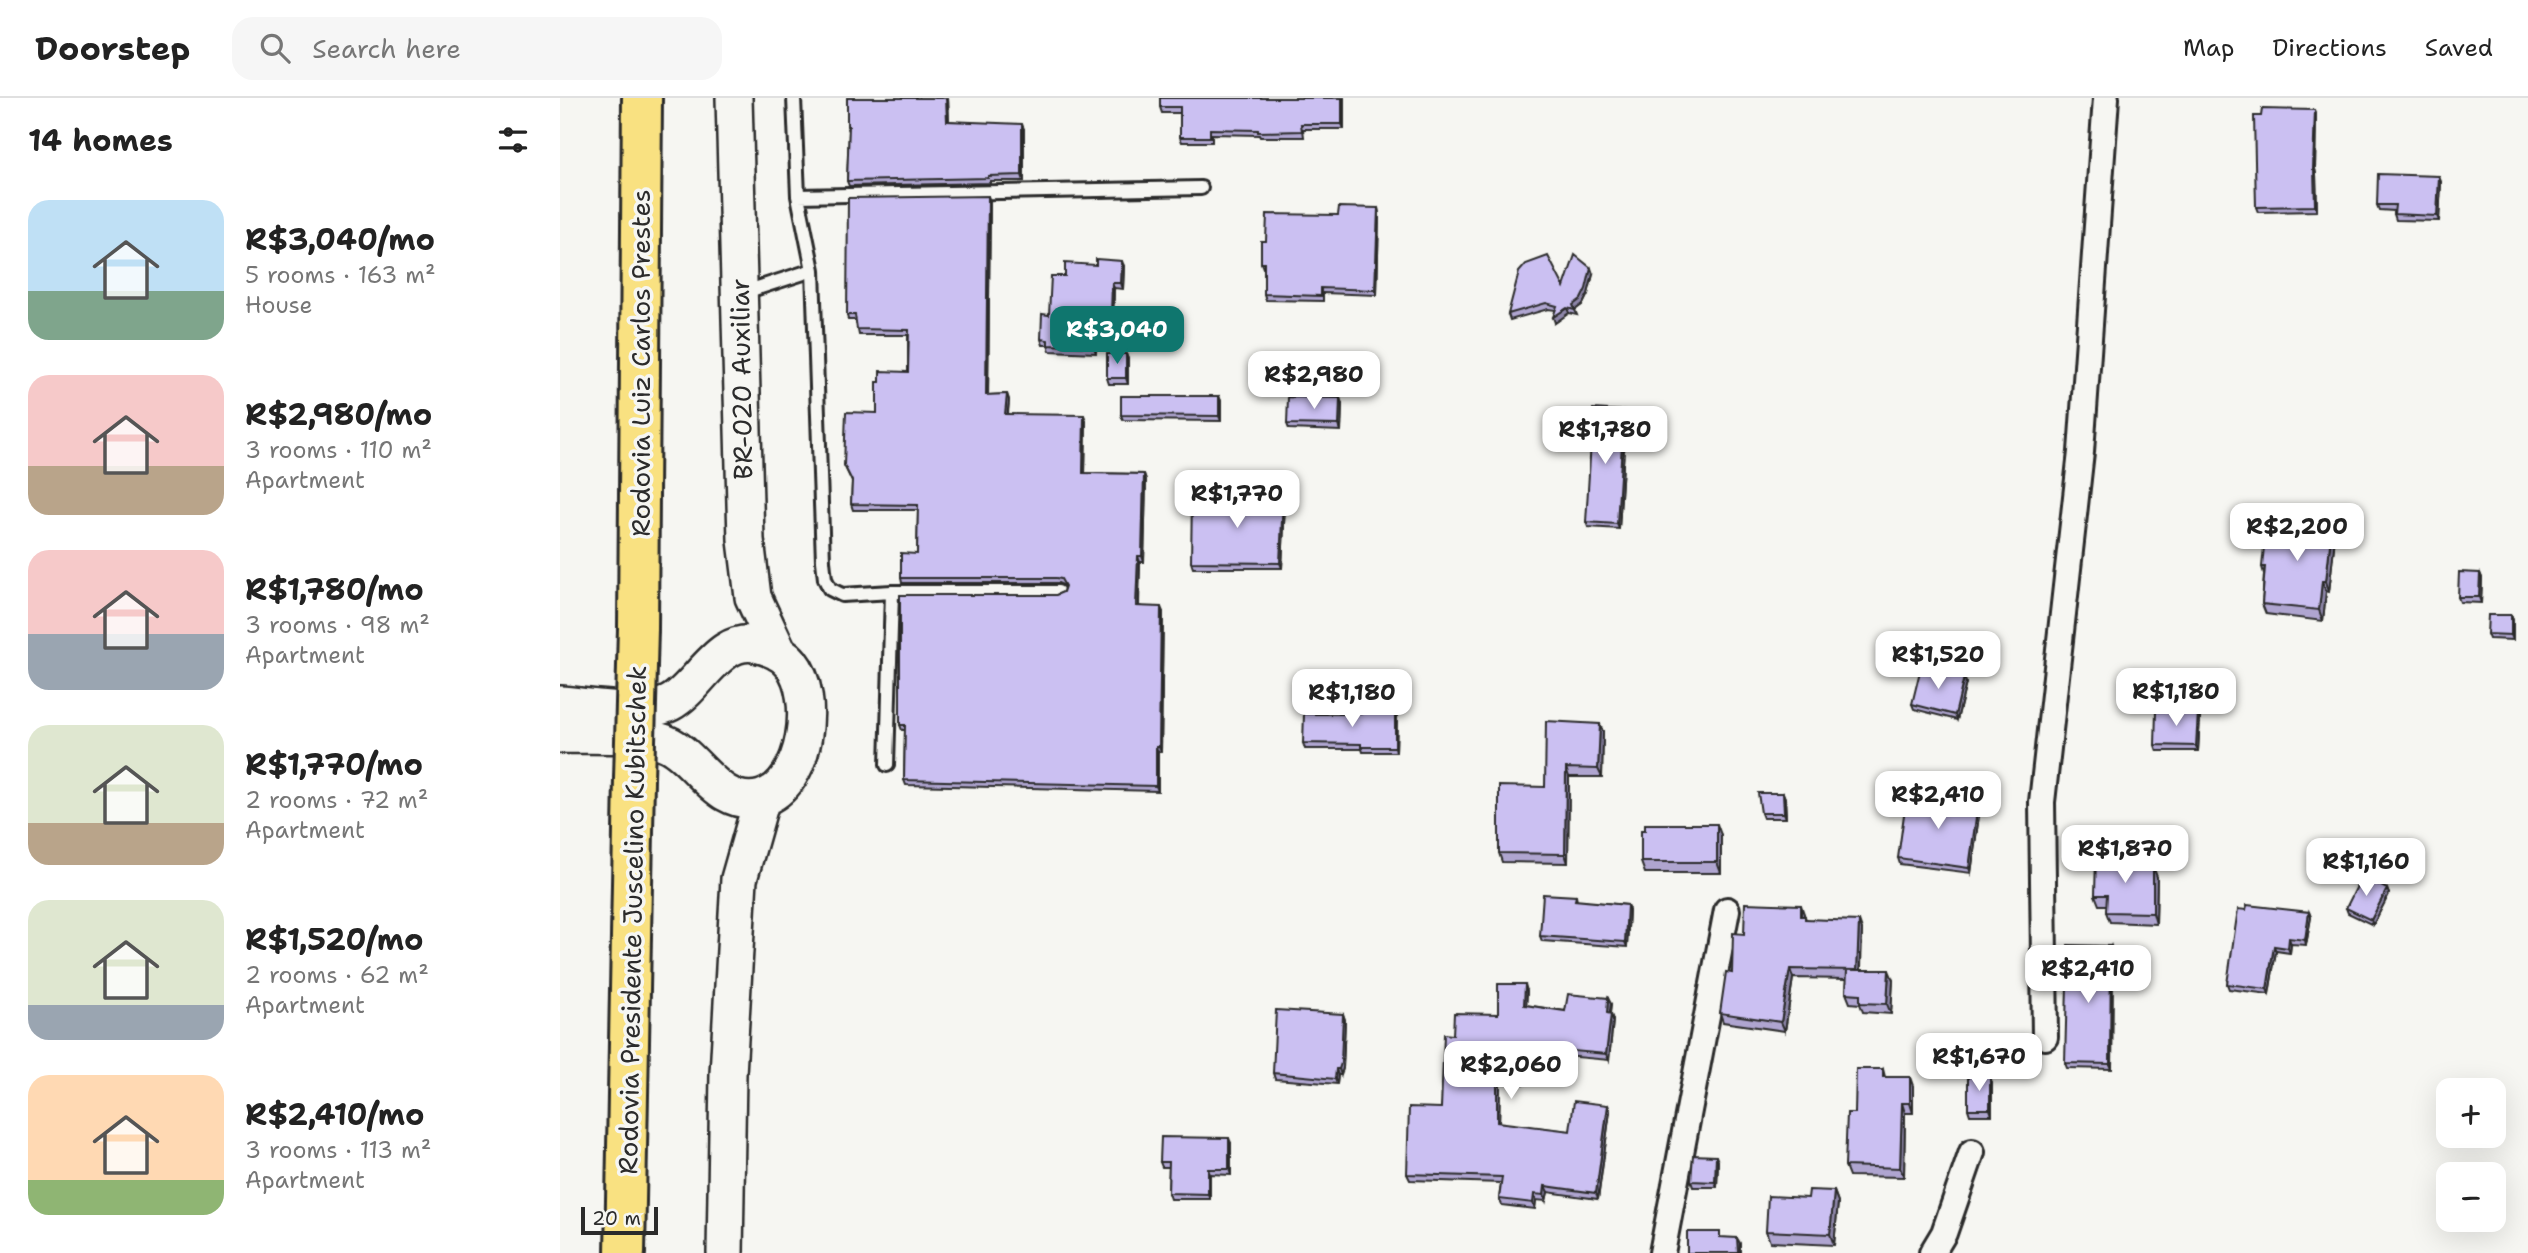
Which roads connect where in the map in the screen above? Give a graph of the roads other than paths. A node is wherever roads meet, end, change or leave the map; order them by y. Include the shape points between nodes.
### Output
1 (642, 98) edge
2 (656, 98) edge
3 (734, 98) edge
4 (793, 98) edge
5 (2106, 98) edge
6 (642, 161) junction
7 (1201, 188) dead end
8 (798, 196) junction
9 (813, 270) junction
10 (739, 294) junction
11 (892, 592) junction
12 (1058, 592) edge
13 (638, 628) joint
14 (779, 653) junction
15 (560, 704) edge
16 (560, 735) edge
17 (887, 765) dead end
18 (762, 798) junction
19 (1727, 910) dead end
20 (2045, 1037) dead end
21 (1972, 1152) dead end
22 (625, 1253) edge
23 (725, 1253) edge
24 (1662, 1253) edge
25 (1932, 1253) edge

1 - 6 highway, Rodovia Luiz Carlos Prestes
2 - 6 highway
3 - 10 main road, BR-020 Auxiliar
4 - 8 lane
5 - 20 street via 2081,452 2042,802
6 - 13 highway, Rodovia Luiz Carlos Prestes
7 - 8 lane
8 - 9 lane
9 - 10 lane
9 - 11 lane via 825,579 830,589 842,595
10 - 14 main road, BR-020 Auxiliar via 746,540 753,597
11 - 12 lane
11 - 17 lane
13 - 22 highway, Rodovia Presidente Juscelino Kubitschek, bridge
14 - 15 main road via 757,644 737,646 717,657 670,703 646,710
14 - 18 main road, BR-020 Auxiliar via 792,664 802,688 802,746 783,785
16 - 18 main road via 651,738 671,745 725,794
18 - 23 main road via 739,879 728,1074
19 - 24 street
21 - 25 street via 1944,1233

